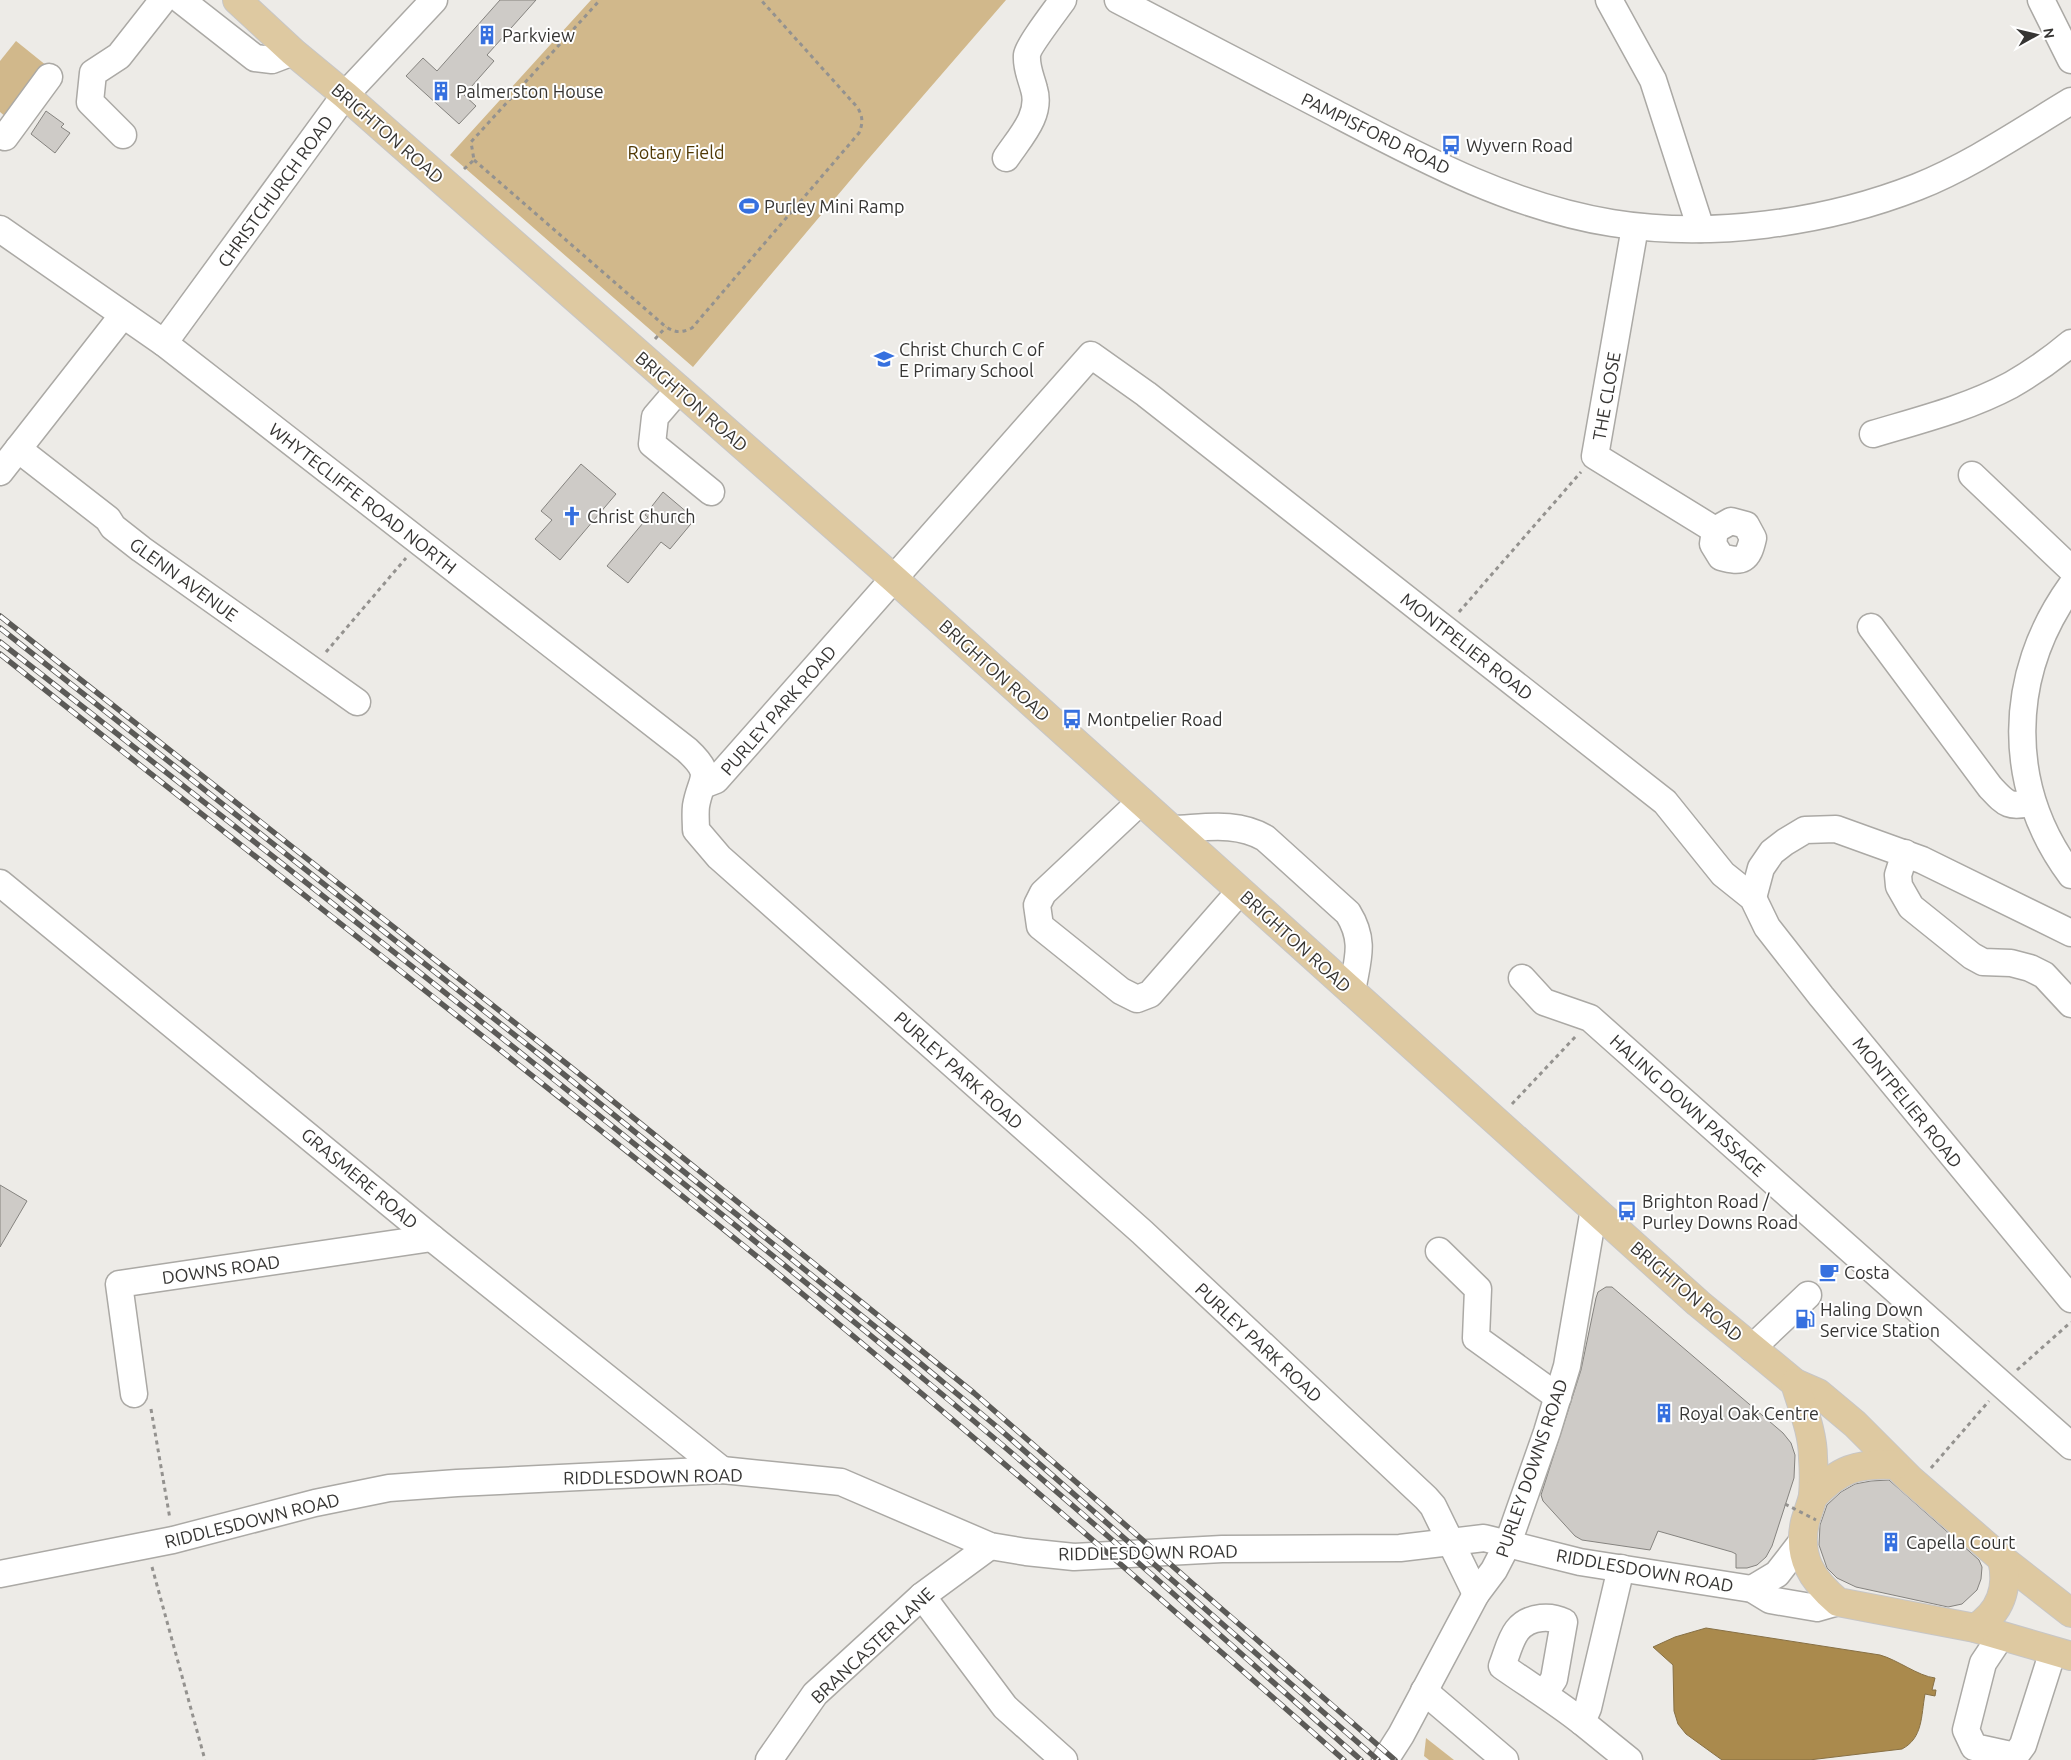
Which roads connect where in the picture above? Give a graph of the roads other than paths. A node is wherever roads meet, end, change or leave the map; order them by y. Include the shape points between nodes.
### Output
1 (163, 0) edge
2 (181, 0) edge
3 (237, 0) edge
4 (434, 0) edge
5 (1063, 0) edge
6 (1118, 0) edge
7 (1609, 0) edge
8 (2041, 0) edge
9 (293, 52) junction
10 (2071, 60) edge
11 (49, 77) dead end
12 (345, 95) junction
13 (2071, 101) edge
14 (123, 135) dead end
15 (2, 138) edge
16 (1006, 158) dead end
17 (1635, 227) junction
18 (0, 229) edge
19 (1701, 229) junction
20 (123, 315) junction
21 (164, 343) junction
22 (2071, 344) edge
23 (679, 389) junction
24 (1873, 434) dead end
25 (18, 449) junction
26 (0, 472) edge
27 (1972, 476) dead end
28 (711, 492) dead end
29 (1715, 530) dead end
30 (2071, 569) edge
31 (893, 578) junction
32 (2071, 586) edge
33 (1871, 627) dead end
34 (356, 702) dead end
35 (704, 785) junction
36 (1141, 801) junction
37 (2032, 802) junction
38 (1172, 829) junction
39 (1905, 853) junction
40 (2071, 875) edge
41 (0, 883) edge
42 (1240, 890) junction
43 (1753, 898) junction
44 (2071, 933) edge
45 (1522, 978) dead end
46 (1352, 992) junction
47 (2071, 1004) edge
48 (1594, 1209) junction
49 (432, 1238) junction
50 (1439, 1251) dead end
51 (1808, 1295) dead end
52 (2071, 1299) edge
53 (1752, 1348) junction
54 (1795, 1383) junction
55 (134, 1394) dead end
56 (1558, 1397) junction
57 (2071, 1446) edge
58 (1895, 1465) junction
59 (722, 1470) junction
60 (1814, 1508) junction
61 (1450, 1542) junction
62 (1508, 1543) junction
63 (1801, 1543) junction
64 (990, 1546) junction
65 (2002, 1559) junction
66 (1622, 1568) junction
67 (0, 1574) edge
68 (1752, 1589) junction
69 (1476, 1594) junction
70 (922, 1596) junction
71 (1838, 1602) junction
72 (2071, 1613) edge
73 (1988, 1632) junction
74 (2062, 1654) edge
75 (1424, 1691) junction
76 (1544, 1694) dead end
77 (1582, 1722) junction
78 (2025, 1756) edge
79 (769, 1760) edge
80 (1064, 1760) edge
81 (1385, 1760) edge
82 (1505, 1760) edge
83 (1629, 1760) edge

1 - 14 street via 119,56 93,73 90,102
2 - 9 street via 255,58 272,60
3 - 9 main road, BRIGHTON ROAD
4 - 12 street, CHRISTCHURCH ROAD
5 - 16 street via 1027,53 1027,69 1037,104 1030,122
6 - 17 street, PAMPISFORD ROAD via 1462,175 1523,200 1586,218
7 - 19 street via 1652,80
8 - 10 street
9 - 12 main road, BRIGHTON ROAD
11 - 15 street
12 - 21 street, CHRISTCHURCH ROAD
12 - 23 main road, BRIGHTON ROAD
13 - 19 street, PAMPISFORD ROAD via 1940,177 1898,194 1813,217
17 - 19 street, PAMPISFORD ROAD
17 - 29 street, THE CLOSE via 1595,456
18 - 20 street, WHYTECLIFFE ROAD NORTH
20 - 21 street, WHYTECLIFFE ROAD NORTH
20 - 25 street
21 - 35 street, WHYTECLIFFE ROAD NORTH via 687,750 699,761 704,772
22 - 24 street via 2017,381 1974,402
23 - 28 street via 655,417 652,444
23 - 31 main road, BRIGHTON ROAD
25 - 26 street
25 - 34 street, GLENN AVENUE via 141,548
27 - 30 street
31 - 35 street, PURLEY PARK ROAD via 716,780
31 - 36 main road, BRIGHTON ROAD
31 - 43 street, MONTPELIER ROAD via 1091,355 1146,394 1665,802 1723,874
32 - 37 street via 2041,638 2027,683 2022,742
33 - 37 street via 1990,787 2008,804 2020,806
35 - 61 street, PURLEY PARK ROAD via 696,806 696,830 719,857 1142,1232 1426,1498
36 - 38 main road, BRIGHTON ROAD
36 - 42 street via 1043,893 1037,905 1040,926 1121,991 1137,999 1150,994
37 - 40 street via 2048,840
38 - 42 main road, BRIGHTON ROAD
38 - 46 street via 1231,826 1253,832 1265,838 1348,913 1360,940
39 - 43 street via 1836,829 1805,830 1772,852 1761,868
39 - 44 street
39 - 47 street via 1898,875 1899,886 1911,907 1983,962 2011,963 2044,975
41 - 49 street, GRASMERE ROAD
42 - 46 main road, BRIGHTON ROAD
43 - 52 street, MONTPELIER ROAD via 1767,927 1816,989
45 - 57 street, HALING DOWN PASSAGE via 1544,1002 1592,1020
46 - 48 main road, BRIGHTON ROAD
48 - 53 main road, BRIGHTON ROAD
48 - 56 street, PURLEY DOWNS ROAD via 1567,1366
49 - 55 street, DOWNS ROAD via 119,1284
49 - 59 street, GRASMERE ROAD
50 - 56 street via 1478,1289 1476,1338
51 - 53 street
53 - 54 main road, BRIGHTON ROAD
54 - 58 main road, BRIGHTON ROAD via 1818,1393 1855,1424
54 - 60 main road via 1811,1438
56 - 62 street, PURLEY DOWNS ROAD
58 - 60 main road via 1856,1466 1832,1478
58 - 65 main road, BRIGHTON ROAD
59 - 64 street, RIDDLESDOWN ROAD via 841,1482
59 - 67 street, RIDDLESDOWN ROAD via 389,1488 315,1503 173,1540
60 - 63 main road via 1805,1521
61 - 62 street, RIDDLESDOWN ROAD via 1484,1538
61 - 64 street, RIDDLESDOWN ROAD via 1400,1548 1222,1550 1074,1557
61 - 69 street
62 - 66 street, RIDDLESDOWN ROAD via 1580,1562
62 - 69 street, PURLEY DOWNS ROAD
63 - 68 street, RIDDLESDOWN ROAD via 1777,1574
63 - 71 main road via 1813,1575
64 - 70 street, BRANCASTER LANE
65 - 72 main road, BRIGHTON ROAD
65 - 73 main road via 2005,1581 2001,1600 1990,1618
66 - 68 street, RIDDLESDOWN ROAD
66 - 77 street
68 - 71 street, RIDDLESDOWN ROAD via 1770,1600 1817,1608
69 - 75 street, PURLEY DOWNS ROAD
70 - 79 street, BRANCASTER LANE via 815,1694
70 - 80 street via 1005,1707
71 - 73 main road
73 - 74 main road
73 - 78 street via 1966,1730 1974,1747
74 - 78 street via 2023,1744
75 - 81 street, PURLEY DOWNS ROAD
75 - 82 street
76 - 77 street
77 - 83 street

